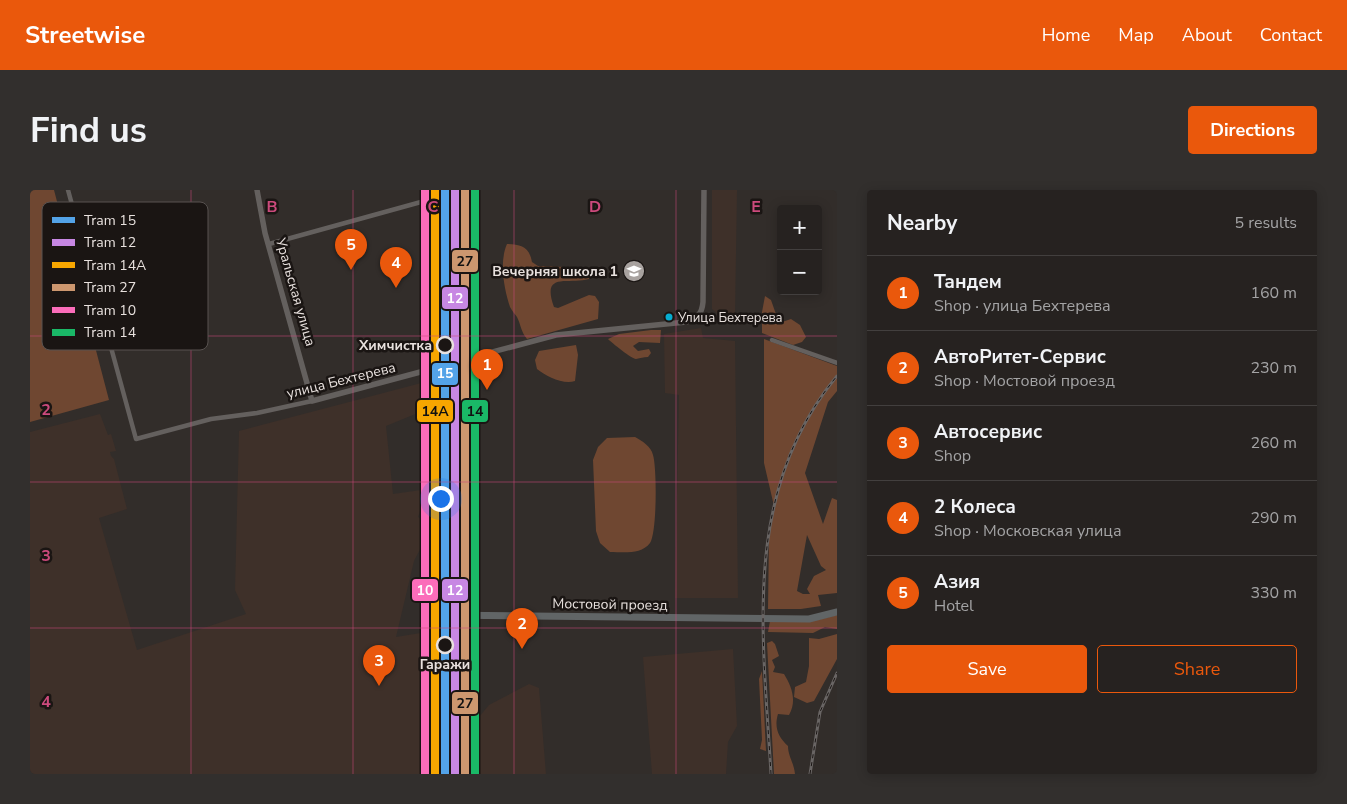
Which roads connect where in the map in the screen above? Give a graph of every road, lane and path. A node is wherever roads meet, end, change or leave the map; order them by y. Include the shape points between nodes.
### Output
1 (257, 190) edge
2 (451, 190) edge
3 (704, 190) edge
4 (439, 193) edge
5 (269, 244) junction
6 (772, 340) dead end
7 (112, 350) edge
8 (451, 363) junction
9 (837, 363) edge
10 (439, 367) junction
11 (312, 401) junction
12 (837, 612) edge
13 (451, 615) junction
14 (440, 616) junction
15 (440, 774) edge
16 (451, 774) edge

1 - 5 street, Уральская улица
2 - 8 main road
3 - 8 street, улица Бехтерева via 699,316 686,322 556,335
4 - 5 street
4 - 10 main road
5 - 11 street, Уральская улица
6 - 9 street
7 - 11 street, улица Бехтерева via 136,439 211,419
8 - 10 main road, улица Бехтерева
8 - 13 main road
10 - 11 street, улица Бехтерева
10 - 14 main road
12 - 13 main road, Мостовой проезд via 809,619
13 - 14 main road, Мостовой проезд
13 - 16 main road
14 - 15 main road

